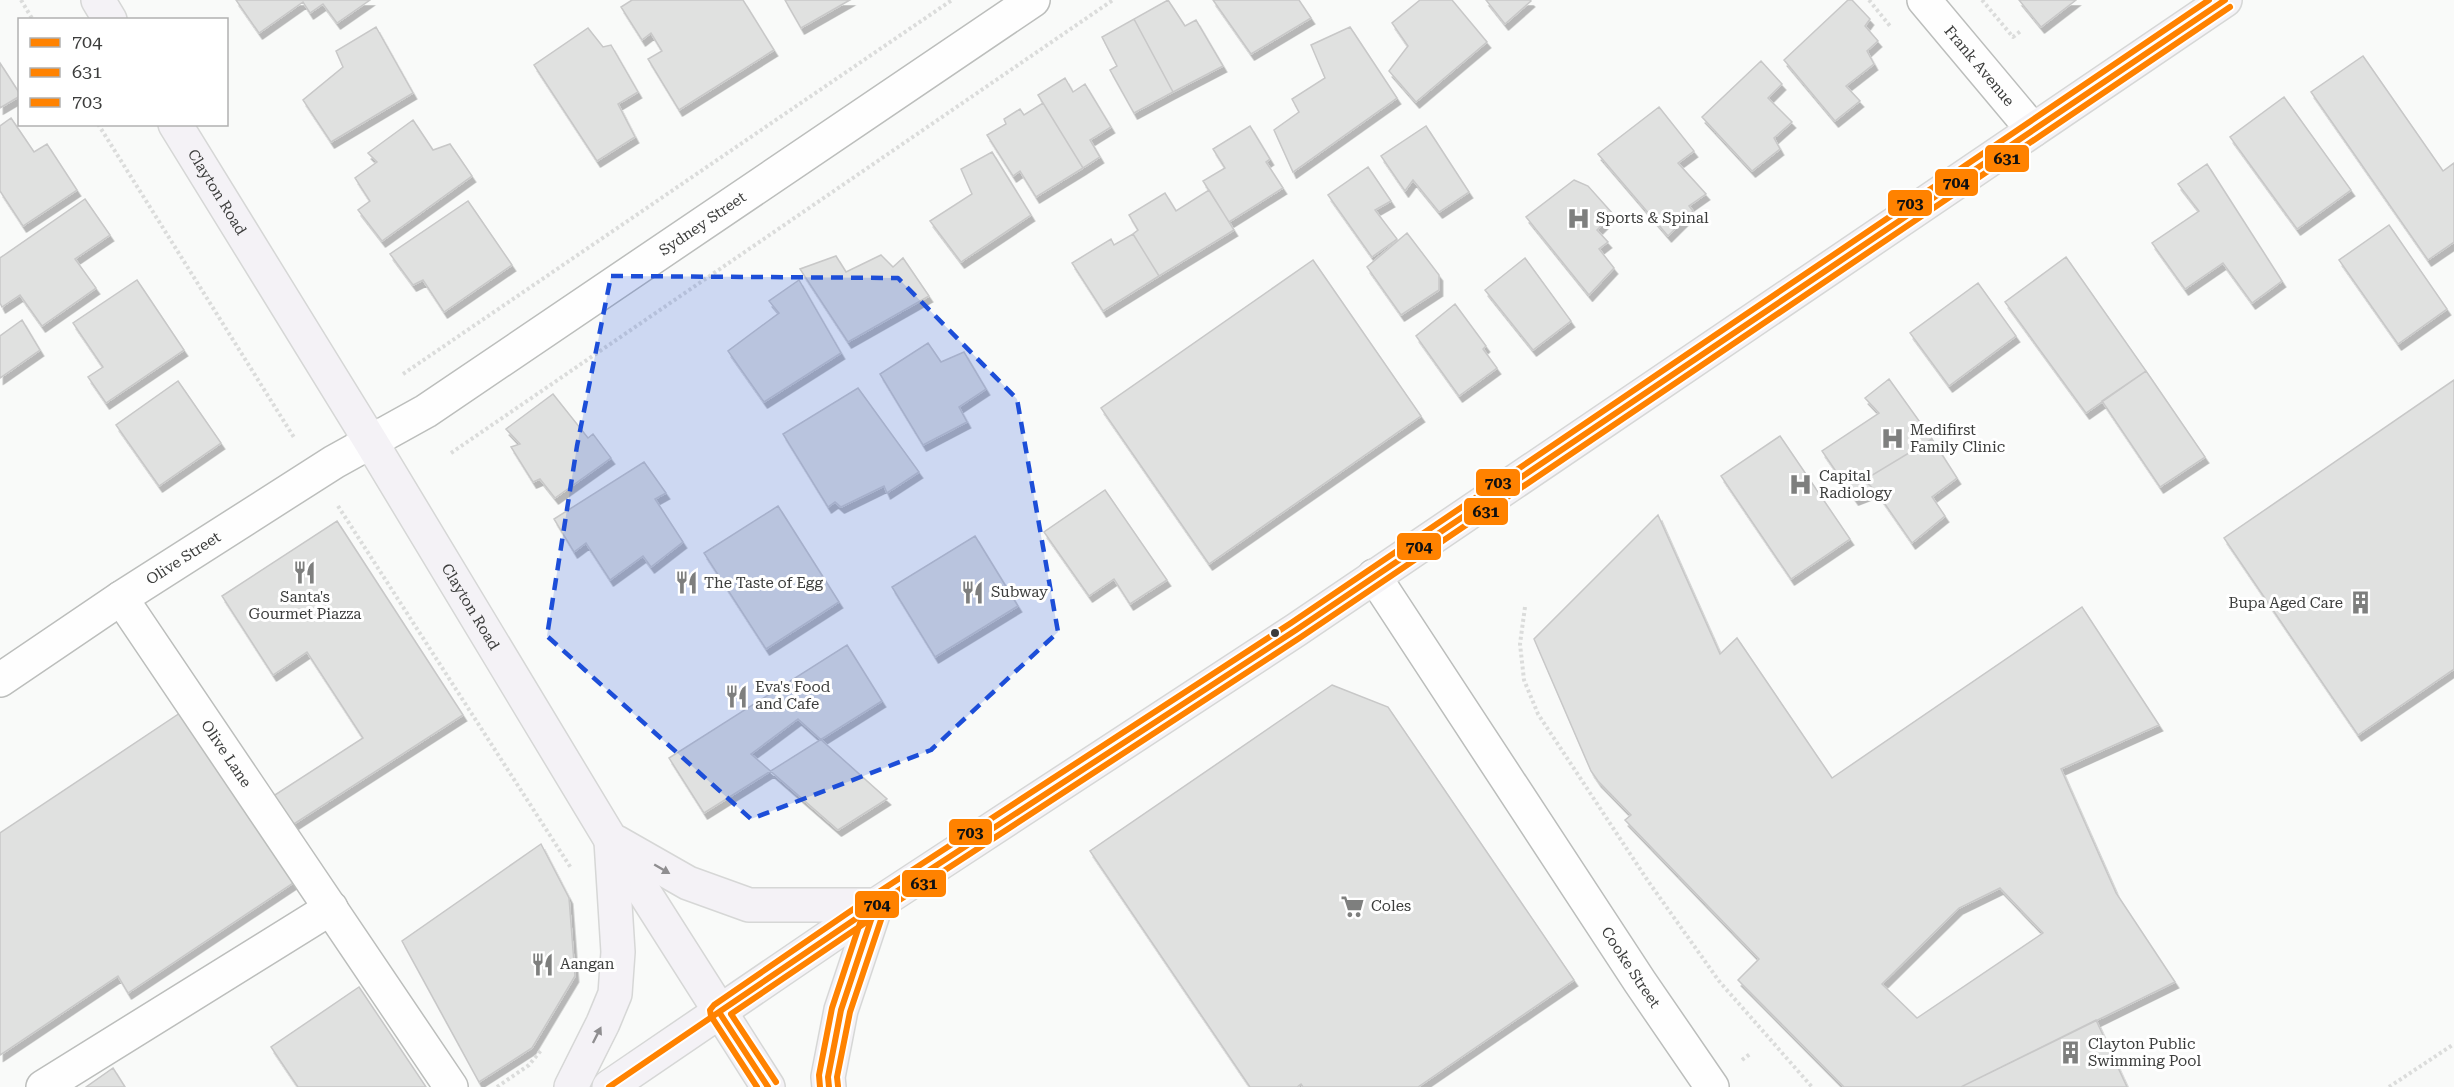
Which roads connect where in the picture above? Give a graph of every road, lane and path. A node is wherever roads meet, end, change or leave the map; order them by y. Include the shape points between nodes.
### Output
1 (21, 0) edge
2 (98, 0) edge
3 (952, 0) edge
4 (1033, 0) edge
5 (1113, 0) edge
6 (1924, 0) edge
7 (1982, 0) edge
8 (2225, 0) edge
9 (32, 18) edge
10 (109, 18) edge
11 (2022, 30) dead end
12 (100, 126) edge
13 (176, 126) edge
14 (2033, 130) junction
15 (403, 374) dead end
16 (371, 442) junction
17 (451, 453) dead end
18 (316, 473) junction
19 (1374, 576) junction
20 (121, 598) junction
21 (1525, 607) dead end
22 (0, 680) edge
23 (611, 840) junction
24 (572, 868) dead end
25 (876, 905) junction
26 (331, 908) junction
27 (719, 1012) junction
28 (2454, 1044) edge
29 (1750, 1054) dead end
30 (1742, 1060) dead end
31 (43, 1087) edge
32 (451, 1087) edge
33 (571, 1087) edge
34 (609, 1087) edge
35 (768, 1087) edge
36 (829, 1087) edge
37 (1712, 1087) edge
38 (1812, 1087) edge
39 (2390, 1087) edge

1 - 9 path
2 - 10 main road
3 - 15 path
4 - 16 street, Sydney Street via 426,411
5 - 17 path
6 - 14 street, Frank Avenue
7 - 11 path via 2013,37
8 - 14 main road
12 - 18 path
13 - 16 main road, Clayton Road
14 - 19 main road
16 - 18 street, Olive Street
16 - 23 main road, Clayton Road
18 - 20 street, Olive Street
18 - 24 path
19 - 25 main road
19 - 37 street, Cooke Street
20 - 22 street, Olive Street
20 - 26 street, Olive Lane
21 - 38 path via 1520,644 1524,680 1538,714 1719,981
23 -> 25 main road via 688,884 749,905
23 - 27 main road, Clayton Road
33 -> 23 main road via 615,994 618,952
25 - 27 main road
25 - 36 main road via 841,1010
26 - 31 street
26 - 32 street, Olive Lane
27 - 34 main road
27 - 35 main road, Clayton Road
28 - 39 path
29 - 30 path

